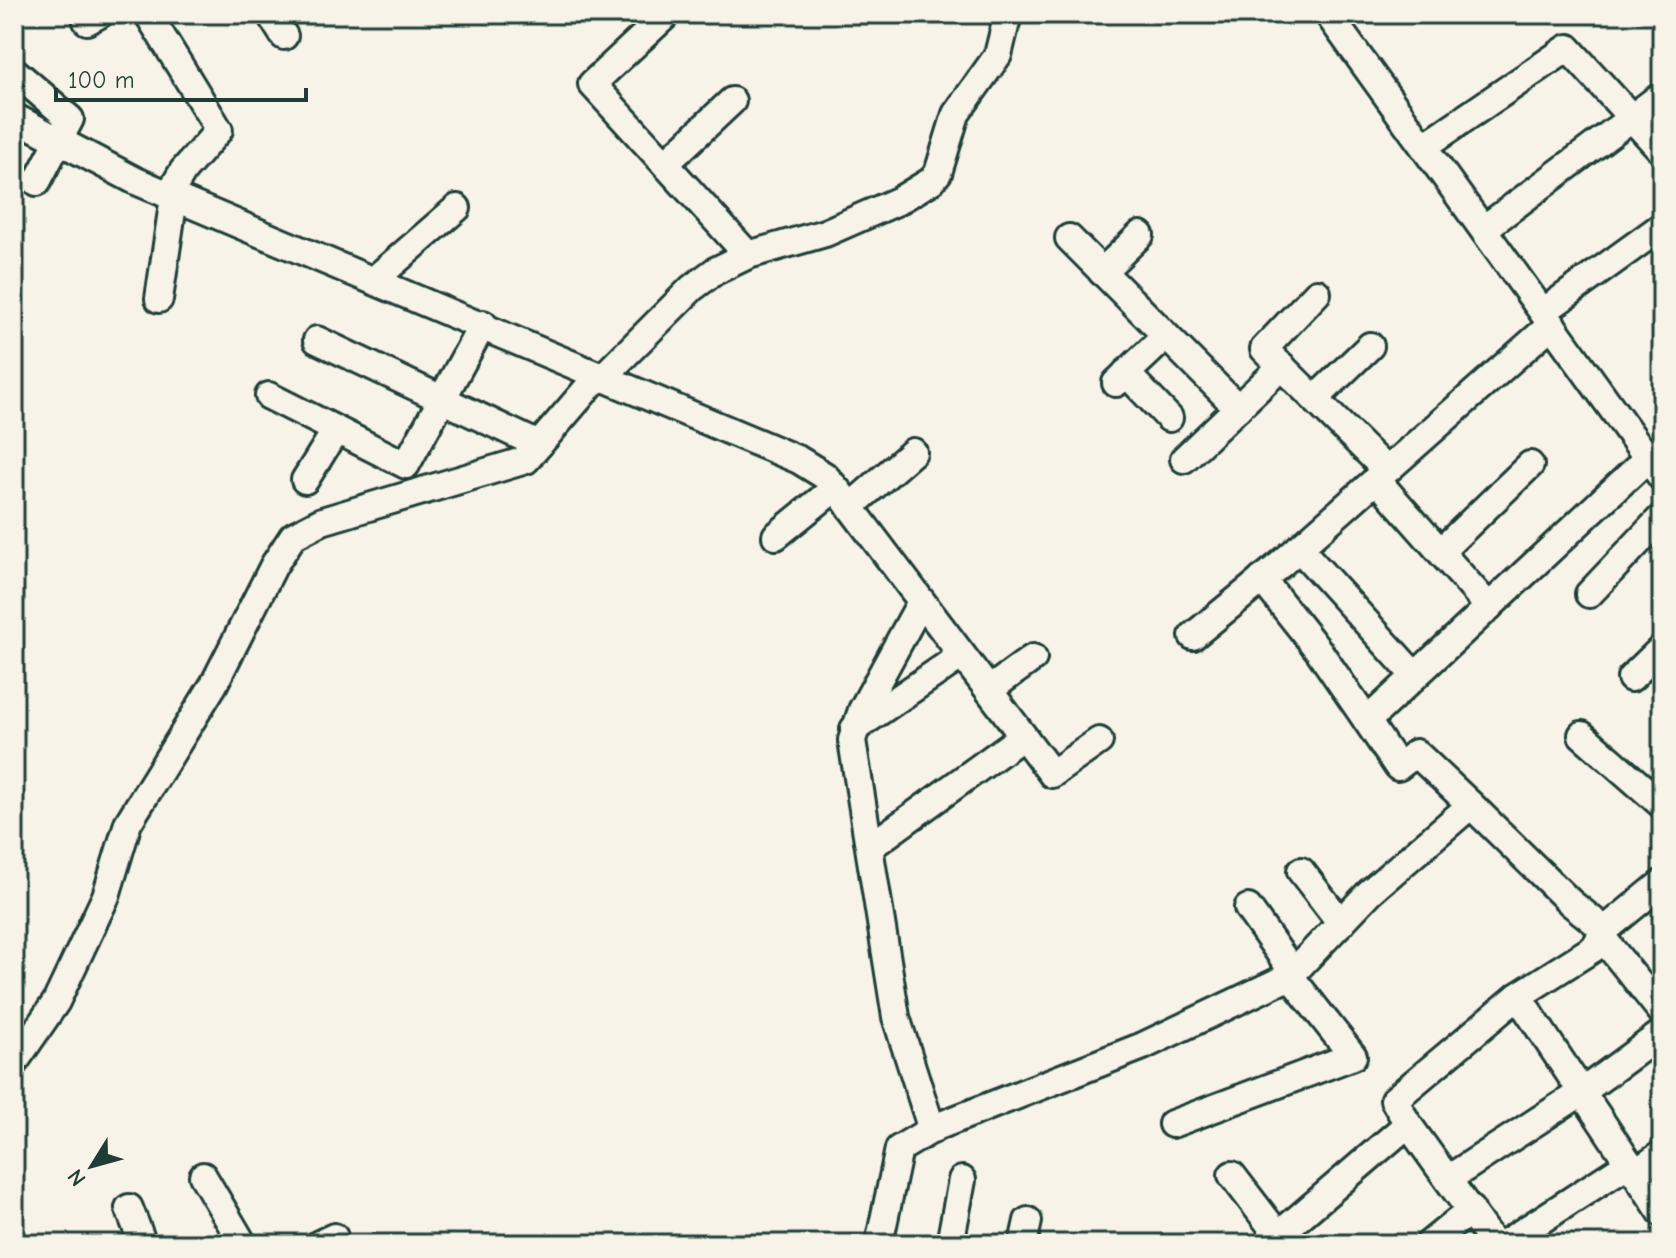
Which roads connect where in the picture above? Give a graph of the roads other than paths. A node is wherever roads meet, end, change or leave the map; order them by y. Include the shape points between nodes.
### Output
1 (148, 14) edge
2 (1008, 14) edge
3 (1328, 14) edge
4 (665, 16) edge
5 (14, 71) edge
6 (1662, 95) edge
7 (732, 101) dead end
8 (14, 117) edge
9 (1634, 119) junction
10 (59, 140) junction
11 (1426, 145) junction
12 (1662, 151) edge
13 (665, 164) junction
14 (37, 182) dead end
15 (172, 196) junction
16 (457, 208) dead end
17 (1662, 226) edge
18 (1485, 228) junction
19 (1140, 235) dead end
20 (1069, 238) dead end
21 (748, 255) junction
22 (1102, 272) junction
23 (375, 279) junction
24 (1317, 293) dead end
25 (159, 299) dead end
26 (1548, 318) junction
27 (483, 324) junction
28 (1166, 336) junction
29 (317, 340) dead end
30 (1370, 346) dead end
31 (1282, 366) junction
32 (604, 376) junction
33 (269, 396) dead end
34 (442, 399) junction
35 (1315, 399) junction
36 (1238, 408) junction
37 (1169, 418) dead end
38 (336, 430) junction
39 (539, 445) junction
40 (913, 452) dead end
41 (1184, 459) dead end
42 (1530, 465) dead end
43 (1655, 468) edge
44 (1381, 474) junction
45 (305, 480) dead end
46 (843, 498) junction
47 (1662, 517) edge
48 (776, 536) dead end
49 (1299, 548) junction
50 (1441, 551) junction
51 (1262, 579) junction
52 (1589, 594) dead end
53 (921, 602) junction
54 (1489, 607) junction
55 (1193, 636) dead end
56 (1662, 648) edge
57 (962, 655) junction
58 (1033, 658) dead end
59 (1415, 676) junction
60 (1631, 678) dead end
61 (989, 690) junction
62 (1367, 721) junction
63 (854, 729) junction
64 (1582, 735) dead end
65 (1023, 736) junction
66 (1099, 741) dead end
67 (1471, 805) junction
68 (1662, 805) edge
69 (870, 847) junction
70 (1301, 871) dead end
71 (1662, 883) edge
72 (1248, 908) dead end
73 (1341, 923) junction
74 (1603, 933) junction
75 (1292, 974) junction
76 (1518, 996) junction
77 (1662, 1012) edge
78 (1662, 1033) edge
79 (14, 1063) edge
80 (1582, 1092) junction
81 (1172, 1124) dead end
82 (1408, 1124) junction
83 (932, 1130) junction
84 (1662, 1154) edge
85 (1632, 1168) junction
86 (1232, 1175) dead end
87 (203, 1176) dead end
88 (1448, 1179) junction
89 (962, 1180) dead end
90 (129, 1208) dead end
91 (1471, 1210) junction
92 (1662, 1213) edge
93 (1273, 1240) edge
94 (143, 1244) edge
95 (243, 1244) edge
96 (879, 1244) edge
97 (950, 1244) edge
98 (1429, 1244) edge
99 (1494, 1244) edge
100 (1504, 1244) edge

1 - 15 street via 219,130 183,171
2 - 21 street via 998,55 956,114 931,181 825,233
3 - 11 street
4 - 13 street via 592,84
5 - 10 street via 70,119
6 - 9 street
7 - 13 street
8 - 10 street
9 - 11 street via 1568,48
9 - 12 street
9 - 18 street
10 - 14 street
10 - 15 street
11 - 18 street
13 - 21 street
15 - 23 street
15 - 25 street
16 - 23 street
17 - 26 street
18 - 26 street
19 - 22 street
20 - 22 street
21 - 32 street via 692,288
22 - 28 street
23 - 27 street
24 - 31 street via 1264,349
26 - 43 street
26 - 44 street
27 - 32 street
27 - 34 street
28 - 36 street
28 - 37 street via 1121,378
29 - 34 street
30 - 35 street
31 - 35 street
31 - 36 street
32 - 39 street via 574,400
32 - 46 street via 799,460 825,476
33 - 38 street
34 - 38 street via 406,465
34 - 39 street
35 - 44 street
36 - 41 street
38 - 45 street
39 - 79 street via 517,465 322,521 293,536 214,684 128,823 106,896 56,1002
40 - 46 street
42 - 50 street
43 - 54 street
44 - 49 street
44 - 50 street
46 - 48 street
46 - 53 street
47 - 52 street
49 - 51 street
49 - 59 street
50 - 54 street
51 - 55 street
51 - 62 street
53 - 57 street
53 - 63 street
54 - 59 street
56 - 60 street
57 - 61 street
57 - 63 street
58 - 61 street
59 - 62 street
61 - 65 street
62 - 67 street via 1398,767 1416,753
63 - 69 street
64 - 68 street
65 - 66 street via 1052,774
65 - 69 street
67 - 73 street
67 - 74 street
69 - 83 street via 896,1017
70 - 73 street
71 - 74 street
72 - 75 street
73 - 75 street
74 - 76 street via 1594,948
74 - 77 street
75 - 81 street via 1353,1056
75 - 83 street via 1143,1046
76 - 80 street
76 - 82 street via 1394,1100
78 - 80 street
80 - 85 street
80 - 88 street
82 - 88 street
82 - 93 street
83 - 96 street via 899,1149
84 - 85 street
85 - 92 street
85 - 100 street
86 - 93 street
87 - 95 street
88 - 91 street
89 - 97 street
90 - 94 street
91 - 98 street
91 - 99 street

